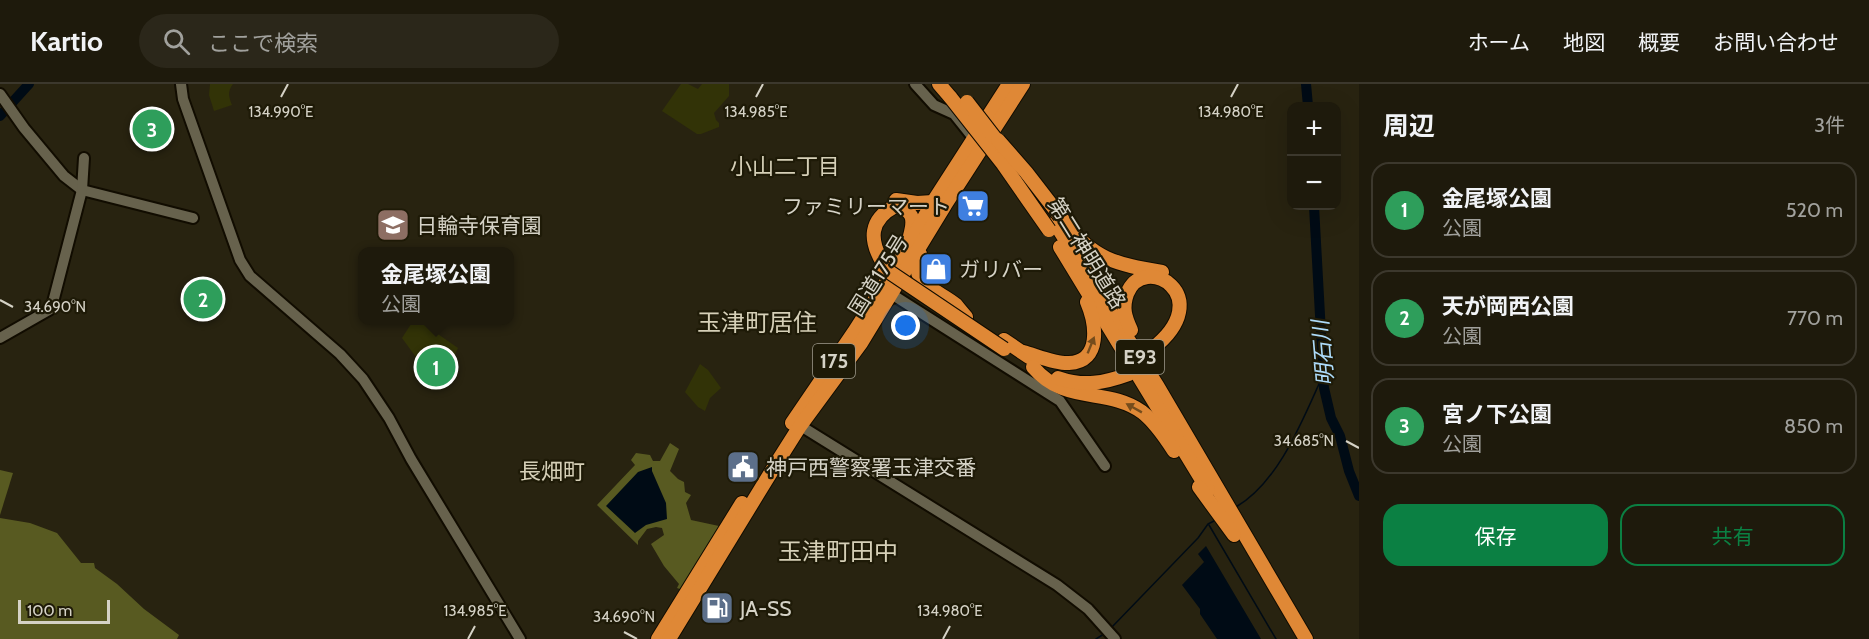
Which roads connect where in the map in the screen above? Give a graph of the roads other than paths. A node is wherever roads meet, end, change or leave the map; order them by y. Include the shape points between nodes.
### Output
1 (181, 84) edge
2 (915, 84) edge
3 (939, 84) edge
4 (1010, 84) edge
5 (1023, 84) edge
6 (954, 92) edge
7 (0, 94) edge
8 (978, 144) junction
9 (84, 158) dead end
10 (82, 190) junction
11 (933, 202) junction
12 (193, 218) dead end
13 (1055, 223) junction
14 (924, 241) junction
15 (888, 277) junction
16 (1084, 286) junction
17 (968, 322) junction
18 (0, 338) edge
19 (1004, 344) junction
20 (1023, 352) junction
21 (1033, 367) junction
22 (1158, 387) junction
23 (797, 424) junction
24 (1105, 466) dead end
25 (1214, 498) junction
26 (1241, 542) junction
27 (520, 639) edge
28 (658, 639) edge
29 (669, 639) edge
30 (1115, 639) edge
31 (1296, 639) edge
32 (1306, 639) edge

1 - 27 street via 240,260 250,276 363,379
2 - 8 street via 934,105 954,114
3 - 6 highway, 第二神明道路 / E93
4 - 8 highway, 国道175号 / 175
5 - 8 highway, 国道175号 / 175
6 - 13 highway, 第二神明道路 / E93, bridge via 1003,164
6 - 13 highway, 第二神明道路 / E93, bridge via 1026,172
7 - 10 street via 64,176
8 - 11 highway, 国道175号 / 175
8 - 14 highway, 国道175号 / 175
9 - 10 street
10 - 12 street
10 - 18 street via 52,306
11 - 15 highway, 国道175号 / 175
11 - 15 highway via 899,199 885,203 871,221 867,241 874,259
13 - 16 highway, 第二神明道路 / E93
13 - 22 highway, 第二神明道路 / E93
13 - 22 highway via 1100,256 1162,272 1178,282 1188,309 1186,319 1171,341 1153,353 1178,319 1178,292 1164,279 1149,277 1129,290 1124,306 1124,316 1153,368
14 - 15 highway, 国道175号 / 175
14 - 17 highway via 916,265 919,276 956,306
15 - 17 highway, bridge
15 - 17 highway, bridge via 942,315
15 - 23 highway, 国道175号 / 175 via 861,343
15 - 24 street via 1060,401
20 -> 16 highway via 1067,363 1080,361 1089,352 1095,336
16 - 25 highway, 第二神明道路 / E93
17 - 19 highway
19 - 20 highway
19 - 21 highway
20 - 21 highway via 1070,375 1102,376 1127,370 1111,381 1093,384 1071,382
25 -> 21 highway via 1142,412 1126,403 1066,391 1043,379
22 - 25 highway, 第二神明道路 / E93
23 - 28 highway, 国道175号 / 175
23 - 29 highway, 国道175号 / 175
23 - 30 street via 1057,585 1088,609
25 - 26 highway
26 - 31 highway
26 - 32 highway

